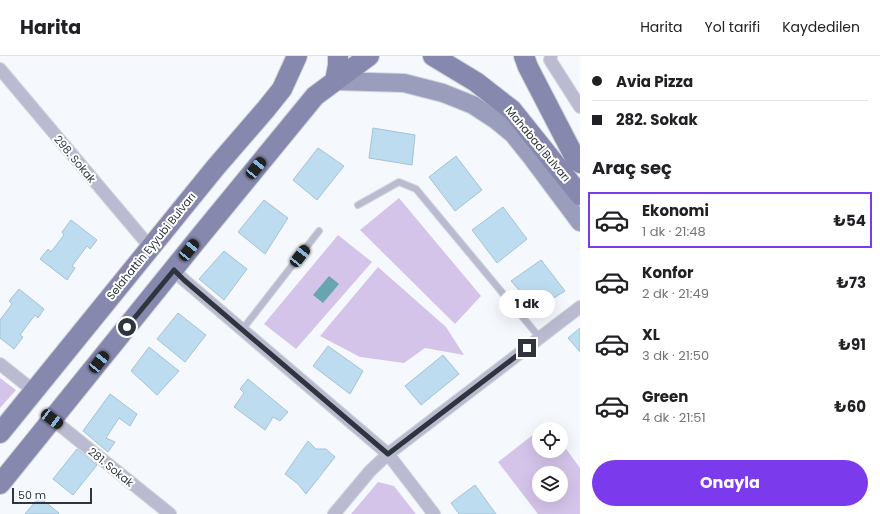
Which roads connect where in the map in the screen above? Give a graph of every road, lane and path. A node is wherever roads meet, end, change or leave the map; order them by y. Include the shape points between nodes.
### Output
1 (297, 56) edge
2 (338, 56) edge
3 (369, 56) edge
4 (433, 56) edge
5 (524, 56) edge
6 (551, 56) edge
7 (0, 69) edge
8 (335, 81) junction
9 (580, 107) edge
10 (580, 163) edge
11 (580, 195) edge
12 (358, 205) dead end
13 (580, 222) edge
14 (319, 231) dead end
15 (150, 247) junction
16 (174, 270) junction
17 (580, 307) edge
18 (242, 330) junction
19 (540, 338) junction
20 (0, 364) edge
21 (34, 391) junction
22 (52, 419) junction
23 (0, 433) edge
24 (388, 454) junction
25 (0, 484) edge
26 (170, 514) edge
27 (334, 514) edge
28 (434, 514) edge

1 - 15 main road, Selahattin Eyyubi Bulvarı via 282,89 266,110
2 - 8 main road
3 - 8 main road
4 - 11 main road, Mahabad Bulvarı via 476,82 512,110
5 - 10 main road, Mahabad Bulvarı via 573,154
6 - 9 street via 550,60
7 - 15 street, 298. Sokak
8 - 13 main road via 404,83 473,104 513,134
8 - 16 main road via 315,96
12 - 19 lane via 399,182 416,189
14 - 18 lane
15 - 21 main road, Selahattin Eyyubi Bulvarı
16 - 18 street
16 - 22 main road
17 - 19 street
18 - 24 street
19 - 24 street
20 - 21 street
21 - 23 main road, Selahattin Eyyubi Bulvarı
22 - 25 main road
22 - 26 street, 281. Sokak
24 - 27 street
24 - 28 street

